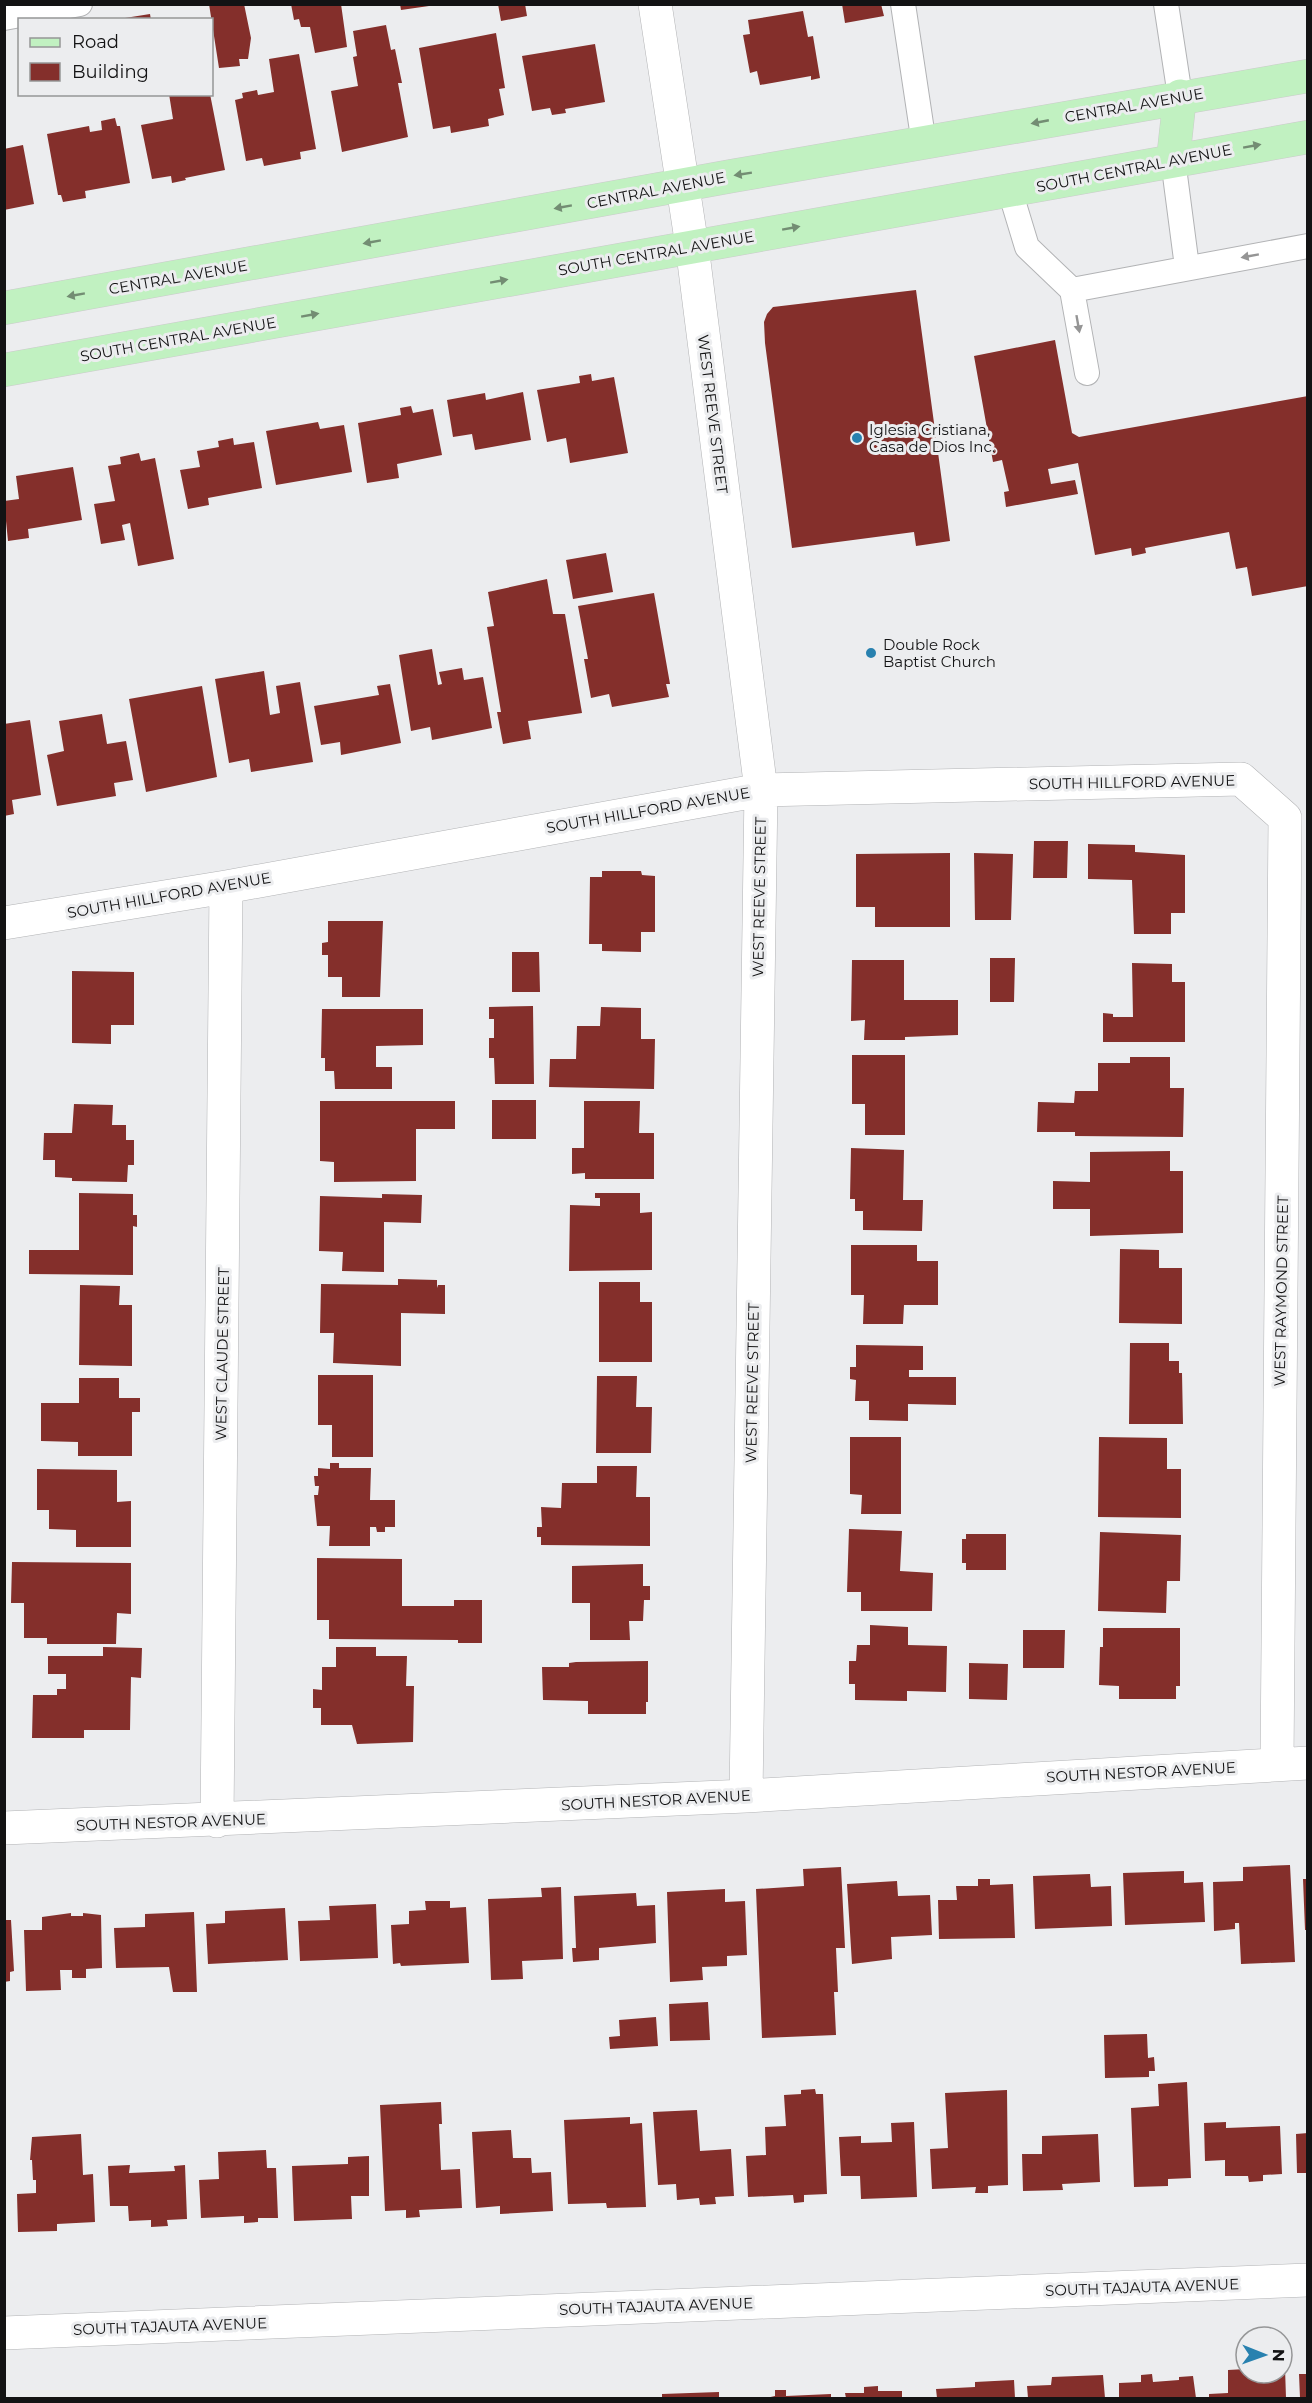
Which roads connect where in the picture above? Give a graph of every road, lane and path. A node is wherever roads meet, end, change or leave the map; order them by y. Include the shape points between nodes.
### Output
1 (80, 4) edge
2 (655, 4) edge
3 (903, 4) edge
4 (1166, 4) edge
5 (4, 18) edge
6 (1308, 76) edge
7 (1180, 96) junction
8 (1308, 137) edge
9 (924, 144) junction
10 (1173, 160) junction
11 (683, 185) junction
12 (1010, 192) junction
13 (692, 246) junction
14 (1308, 246) edge
15 (1187, 267) junction
16 (1072, 290) junction
17 (4, 308) edge
18 (4, 370) edge
19 (1087, 373) dead end
20 (761, 790) junction
21 (1284, 818) joint
22 (226, 886) junction
23 (4, 923) edge
24 (1292, 1763) edge
25 (746, 1796) junction
26 (218, 1821) junction
27 (4, 1828) edge
28 (1308, 2280) edge
29 (4, 2333) edge

1 - 5 lane
2 - 11 street, WEST REEVE STREET
3 - 9 lane
4 - 7 lane
6 - 7 main road, CENTRAL AVENUE
7 -> 9 main road, CENTRAL AVENUE
7 - 10 main road
10 -> 8 main road, SOUTH CENTRAL AVENUE
9 -> 11 main road, CENTRAL AVENUE
10 - 12 main road, SOUTH CENTRAL AVENUE
10 - 15 lane
11 - 13 street, WEST REEVE STREET
11 -> 17 main road, CENTRAL AVENUE
13 -> 12 main road, SOUTH CENTRAL AVENUE
12 - 16 lane via 1027,247
18 -> 13 main road, SOUTH CENTRAL AVENUE
13 - 20 street, WEST REEVE STREET
14 -> 15 lane
15 - 16 lane
16 -> 19 lane
20 - 21 street, SOUTH HILLFORD AVENUE via 1240,779
20 - 22 street, SOUTH HILLFORD AVENUE
20 - 25 street, WEST REEVE STREET
21 - 24 street, WEST RAYMOND STREET
22 - 23 street, SOUTH HILLFORD AVENUE
22 - 26 street, WEST CLAUDE STREET
24 - 25 street, SOUTH NESTOR AVENUE
25 - 26 street, SOUTH NESTOR AVENUE
26 - 27 street, SOUTH NESTOR AVENUE
28 - 29 street, SOUTH TAJAUTA AVENUE

